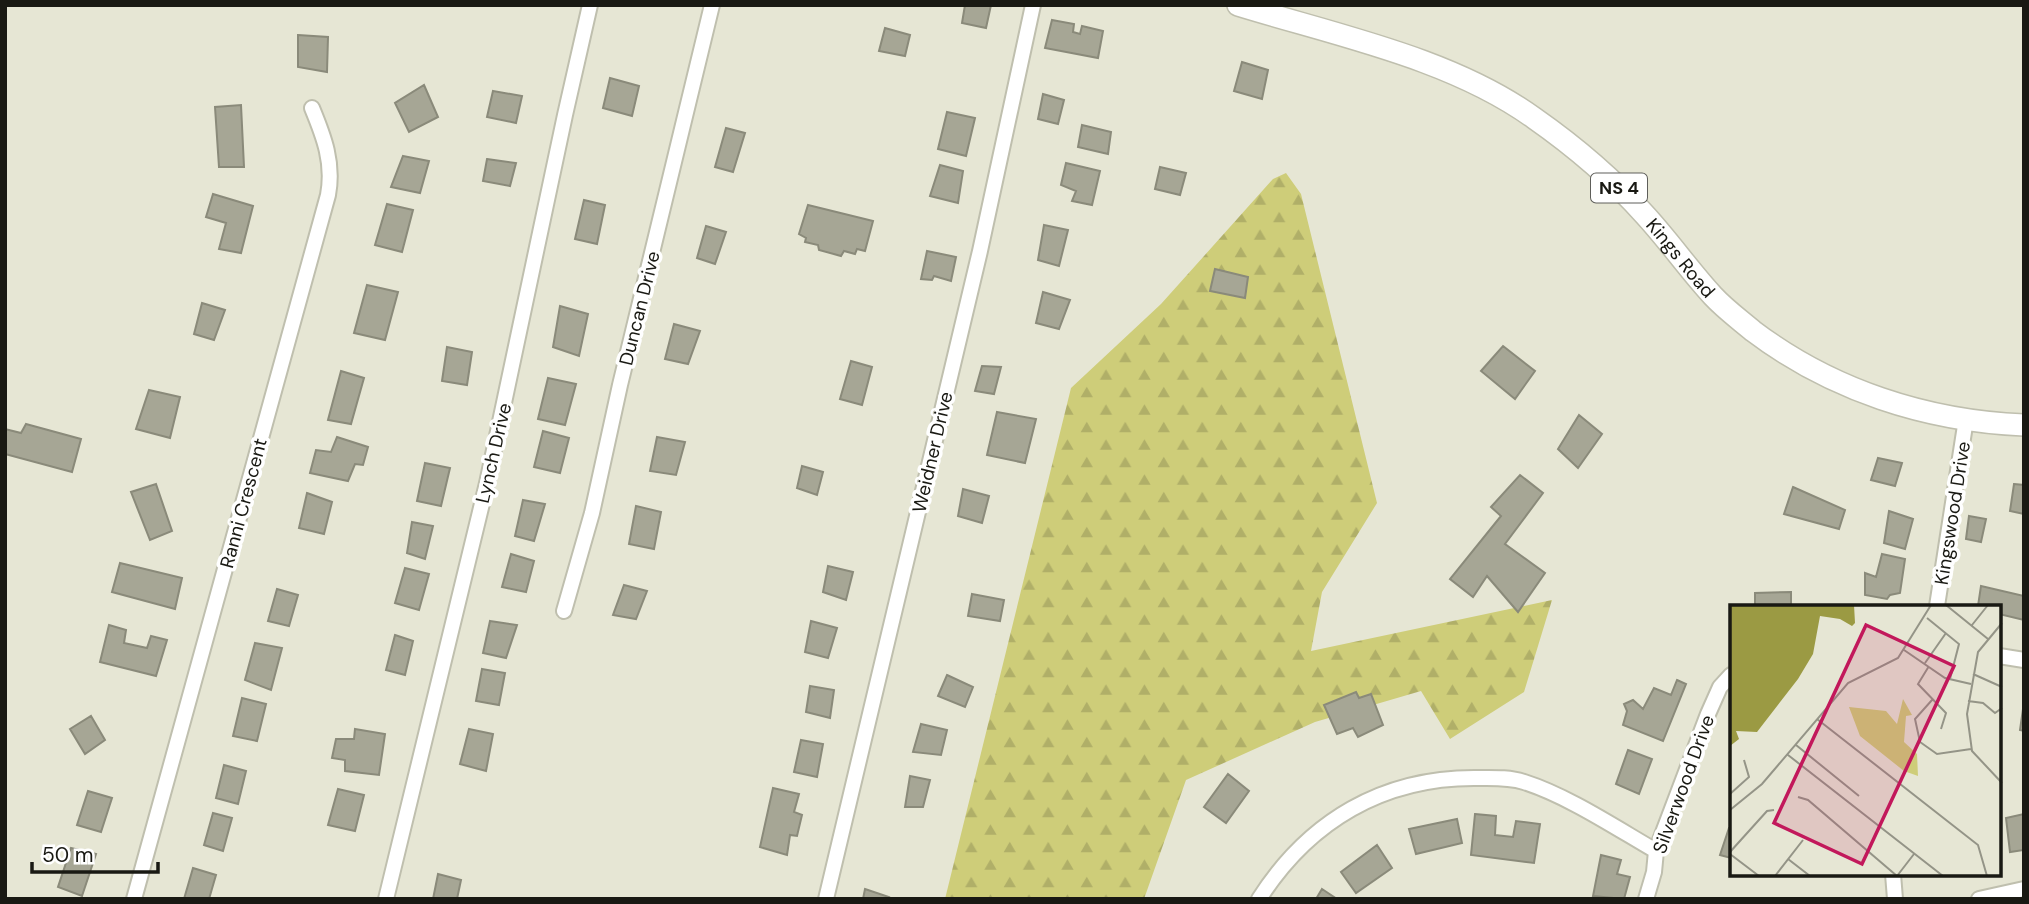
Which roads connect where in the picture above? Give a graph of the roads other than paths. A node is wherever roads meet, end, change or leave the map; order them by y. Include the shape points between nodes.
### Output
1 (590, 5) edge
2 (712, 5) edge
3 (1033, 5) edge
4 (1238, 5) edge
5 (312, 108) dead end
6 (1966, 419) junction
7 (2024, 425) edge
8 (1937, 605) edge
9 (564, 611) dead end
10 (2001, 656) edge
11 (2024, 660) edge
12 (1730, 676) edge
13 (1656, 851) junction
14 (1893, 876) edge
15 (2024, 889) edge
16 (134, 899) edge
17 (386, 899) edge
18 (826, 899) edge
19 (1259, 899) edge
20 (1646, 899) edge
21 (1895, 899) edge
22 (1979, 899) edge

1 - 17 street, Lynch Drive via 484,494
2 - 9 street, Duncan Drive via 592,513
3 - 18 street, Weidner Drive via 980,251
4 - 6 main road, Kings Road / NS 4 via 1395,52 1465,79 1531,116 1590,160 1645,215 1714,298 1771,345 1835,382 1875,398
5 - 16 street, Ranni Crescent via 326,141 328,195
6 - 7 main road, Kings Road / NS 4
6 - 8 street, Kingswood Drive
10 - 11 street
12 - 13 street, Silverwood Drive via 1708,714
13 - 19 street via 1522,781 1457,777 1404,787 1354,807 1298,848
13 - 20 street, Silverwood Drive
14 - 21 street
15 - 22 street

